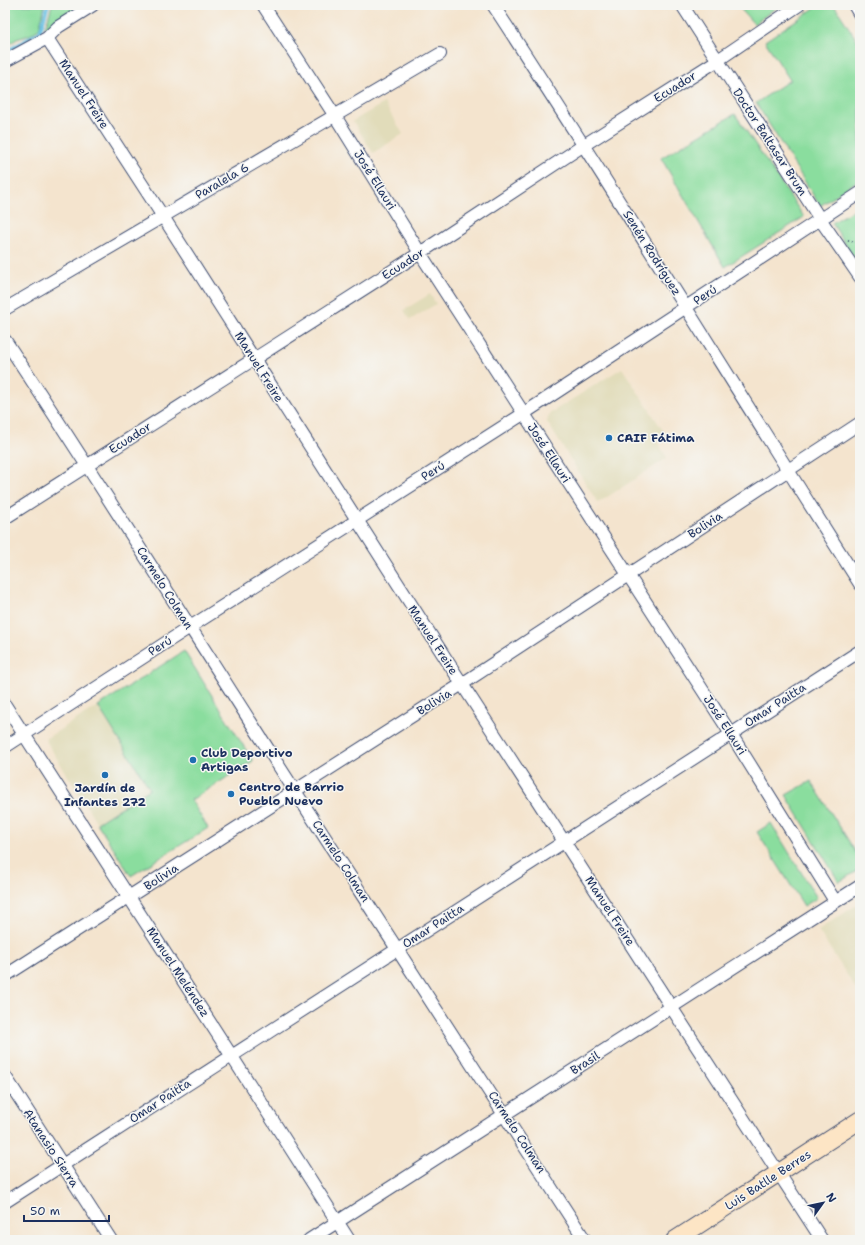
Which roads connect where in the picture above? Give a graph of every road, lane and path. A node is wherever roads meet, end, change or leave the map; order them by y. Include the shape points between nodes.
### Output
1 (93, 5) edge
2 (263, 5) edge
3 (493, 5) edge
4 (682, 5) edge
5 (799, 5) edge
6 (854, 5) edge
7 (860, 15) edge
8 (47, 38) junction
9 (440, 54) dead end
10 (718, 60) junction
11 (5, 61) edge
12 (335, 116) junction
13 (584, 145) junction
14 (860, 193) edge
15 (162, 215) junction
16 (820, 219) junction
17 (420, 253) junction
18 (860, 277) edge
19 (686, 308) junction
20 (5, 309) edge
21 (5, 340) edge
22 (254, 359) junction
23 (523, 414) junction
24 (860, 423) edge
25 (88, 465) junction
26 (788, 471) junction
27 (5, 518) edge
28 (357, 520) junction
29 (628, 576) junction
30 (860, 584) edge
31 (190, 627) junction
32 (860, 651) edge
33 (462, 684) junction
34 (5, 705) edge
35 (731, 734) junction
36 (24, 735) junction
37 (5, 747) edge
38 (294, 790) junction
39 (565, 842) junction
40 (860, 886) edge
41 (130, 897) junction
42 (835, 901) junction
43 (398, 948) junction
44 (5, 976) edge
45 (672, 1008) junction
46 (231, 1055) junction
47 (5, 1076) edge
48 (505, 1114) junction
49 (860, 1120) edge
50 (63, 1165) junction
51 (779, 1172) junction
52 (5, 1202) edge
53 (337, 1222) junction
54 (111, 1240) edge
55 (309, 1240) edge
56 (349, 1240) edge
57 (585, 1240) edge
58 (675, 1240) edge
59 (822, 1240) edge

1 - 8 street via 58,27
2 - 12 street, José Ellauri
3 - 13 street, Senén Rodríguez
4 - 10 street, Doctor Baltasar Brum
5 - 10 street, Ecuador
6 - 7 street
8 - 11 street
8 - 15 street, Manuel Freire
9 - 12 street, Paralela 6
10 - 13 street, Ecuador
10 - 16 street, Doctor Baltasar Brum
12 - 15 street, Paralela 6
12 - 17 street, José Ellauri
13 - 17 street, Ecuador
13 - 19 street, Senén Rodríguez
14 - 16 street, Perú
15 - 20 street, Paralela 6
15 - 22 street, Manuel Freire
16 - 18 street, Doctor Baltasar Brum
16 - 19 street, Perú
17 - 22 street, Ecuador
17 - 23 street, José Ellauri
19 - 23 street, Perú
19 - 26 street, Senén Rodríguez
21 - 25 street, Carmelo Colman
22 - 25 street, Ecuador
22 - 28 street, Manuel Freire
23 - 28 street, Perú
23 - 29 street, José Ellauri
24 - 26 street, Bolivia
25 - 27 street, Ecuador
25 - 31 street, Carmelo Colman
26 - 29 street, Bolivia
26 - 30 street, Senén Rodríguez
28 - 31 street, Perú
28 - 33 street, Manuel Freire
29 - 33 street, Bolivia
29 - 35 street, José Ellauri
31 - 36 street, Perú
31 - 38 street, Carmelo Colman
32 - 35 street, Omar Paitta
33 - 38 street, Bolivia
33 - 39 street, Manuel Freire
34 - 36 street, Manuel Meléndez
35 - 39 street, Omar Paitta
35 - 42 street, José Ellauri
36 - 37 street, Perú
36 - 41 street, Manuel Meléndez
38 - 41 street, Bolivia
38 - 43 street, Carmelo Colman
39 - 43 street, Omar Paitta
39 - 45 street, Manuel Freire
40 - 42 street, Brasil
41 - 44 street, Bolivia
41 - 46 street, Manuel Meléndez
42 - 45 street, Brasil
43 - 46 street, Omar Paitta
43 - 48 street, Carmelo Colman
45 - 48 street, Brasil
45 - 51 street, Manuel Freire
46 - 50 street, Omar Paitta
46 - 53 street, Manuel Meléndez
47 - 50 street, Atanasio Sierra
48 - 53 street, Brasil
48 - 57 street, Carmelo Colman
49 - 51 street, Luis Batlle Berres
50 - 52 street, Omar Paitta
50 - 54 street, Atanasio Sierra
51 - 58 street, Luis Batlle Berres
51 - 59 street, Manuel Freire
53 - 55 street, Brasil
53 - 56 street, Manuel Meléndez

